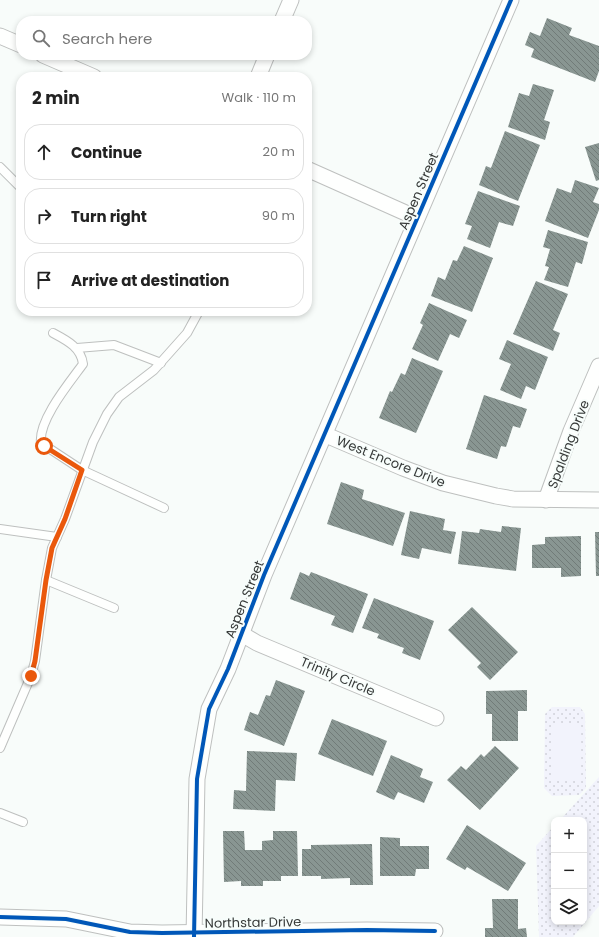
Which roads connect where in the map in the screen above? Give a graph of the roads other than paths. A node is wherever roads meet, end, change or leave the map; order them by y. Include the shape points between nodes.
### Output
1 (291, 0) edge
2 (511, 0) edge
3 (284, 16) edge
4 (0, 36) edge
5 (16, 43) edge
6 (55, 60) edge
7 (265, 60) edge
8 (83, 72) edge
9 (260, 72) edge
10 (0, 167) edge
11 (312, 171) edge
12 (16, 183) edge
13 (417, 218) junction
14 (196, 316) edge
15 (53, 333) dead end
16 (77, 348) junction
17 (160, 363) junction
18 (599, 366) edge
19 (326, 435) junction
20 (82, 470) junction
21 (546, 500) junction
22 (599, 500) edge
23 (164, 508) dead end
24 (0, 529) edge
25 (57, 537) junction
26 (46, 580) junction
27 (114, 608) dead end
28 (240, 633) junction
29 (436, 718) dead end
30 (0, 748) edge
31 (0, 813) edge
32 (23, 822) dead end
33 (0, 917) edge
34 (435, 931) dead end
35 (194, 935) edge

1 - 3 street
2 - 13 street, Aspen Street
4 - 5 street
6 - 8 street
7 - 9 street
10 - 12 lane
11 - 13 street
13 - 19 street, Aspen Street
14 - 17 lane via 187,333
15 - 16 lane
16 - 17 lane via 114,345
16 - 20 lane via 83,364 57,401 46,420 40,438 44,446
17 - 20 lane via 119,397 96,435
18 - 21 street, Spalding Drive via 571,431
19 - 21 street, West Encore Drive via 443,483 496,496
19 - 28 street, Aspen Street
20 - 23 lane
20 - 25 lane
21 - 22 street, West Encore Drive
24 - 25 lane
25 - 26 lane via 52,548
26 - 27 lane
26 - 30 lane via 41,626 31,676
28 - 29 street, Trinity Circle via 257,643
28 - 35 street, Aspen Street via 228,668 208,709 201,749 195,811
31 - 32 lane
33 - 35 street, Northstar Drive via 66,919 130,932
34 - 35 street, Northstar Drive via 367,930

